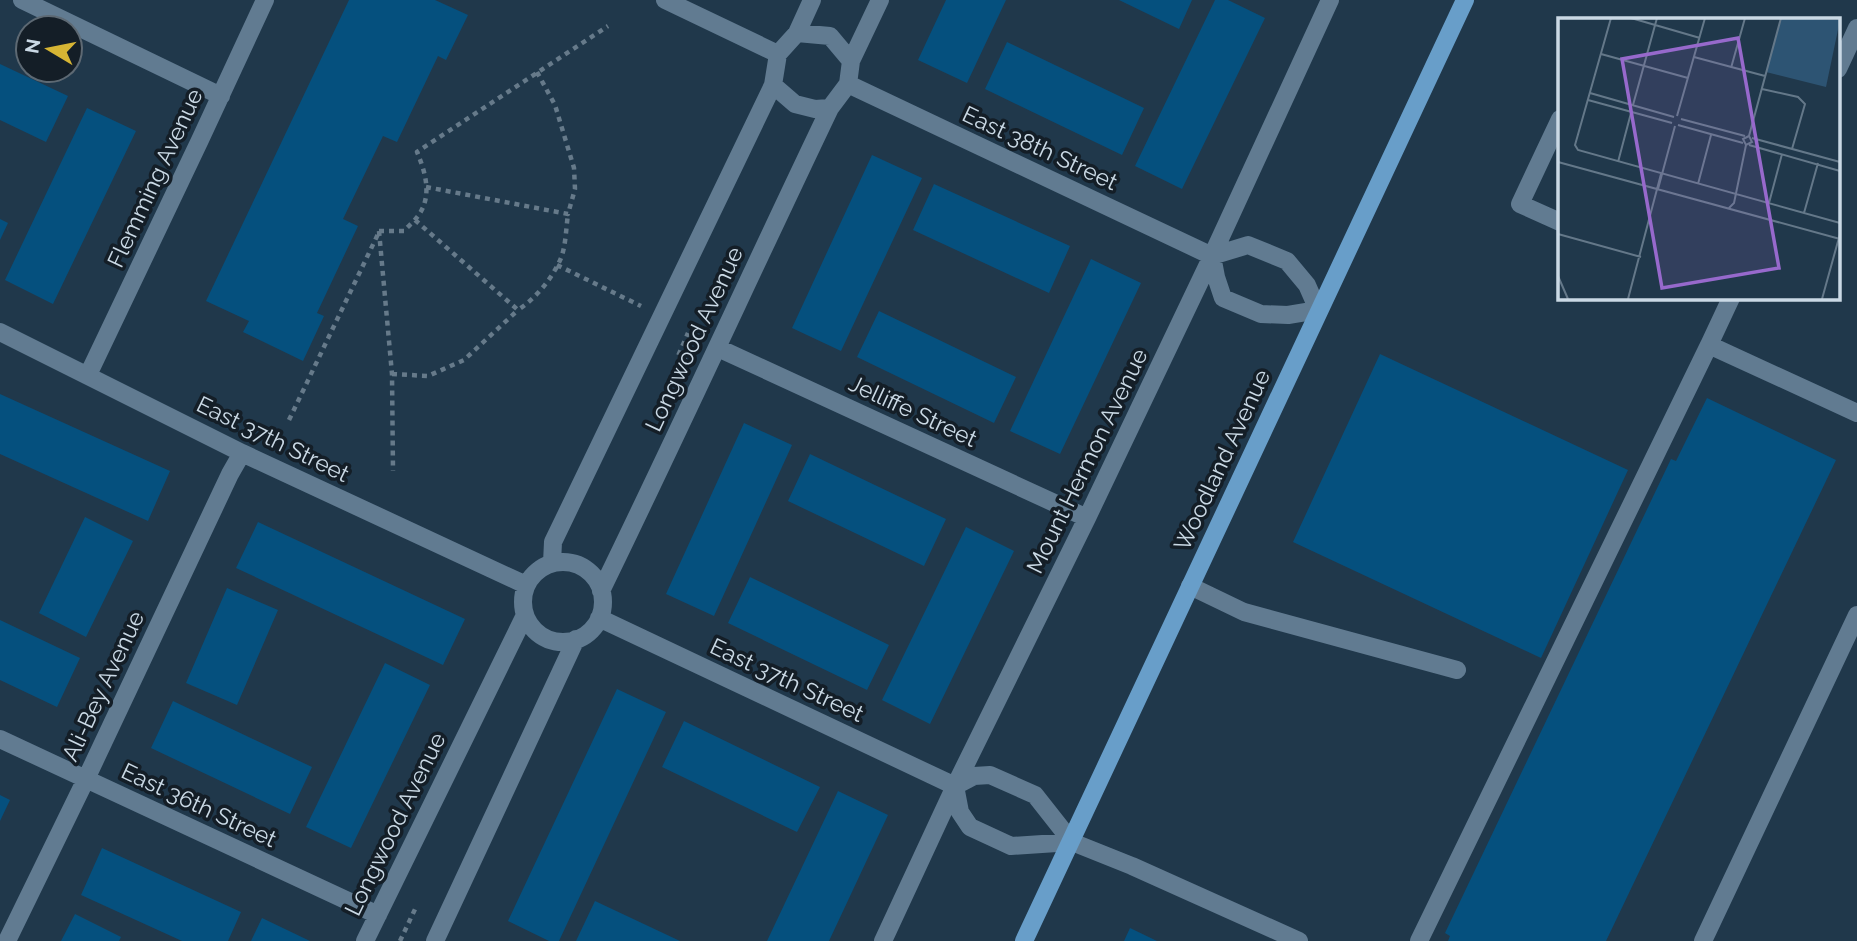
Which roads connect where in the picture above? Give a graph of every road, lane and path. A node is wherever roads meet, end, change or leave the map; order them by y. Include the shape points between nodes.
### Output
1 (22, 0) edge
2 (264, 0) edge
3 (665, 0) edge
4 (812, 0) edge
5 (880, 0) edge
6 (1330, 0) edge
7 (1465, 0) edge
8 (608, 26) dead end
9 (1857, 28) edge
10 (797, 33) junction
11 (778, 54) junction
12 (850, 61) junction
13 (1840, 65) edge
14 (537, 72) junction
15 (848, 84) junction
16 (773, 85) junction
17 (221, 96) junction
18 (830, 108) junction
19 (1558, 121) edge
20 (426, 187) junction
21 (568, 214) junction
22 (415, 220) junction
23 (1558, 222) edge
24 (379, 231) junction
25 (1212, 256) junction
26 (557, 265) junction
27 (1729, 299) edge
28 (645, 308) dead end
29 (518, 310) junction
30 (1318, 310) junction
31 (0, 332) edge
32 (1709, 345) junction
33 (718, 348) junction
34 (392, 374) junction
35 (88, 375) junction
36 (1857, 413) edge
37 (289, 420) dead end
38 (242, 453) junction
39 (393, 471) dead end
40 (1087, 518) junction
41 (552, 564) junction
42 (526, 585) junction
43 (1190, 586) junction
44 (601, 591) junction
45 (525, 615) junction
46 (1857, 615) edge
47 (599, 618) junction
48 (576, 639) junction
49 (1457, 670) dead end
50 (0, 739) edge
51 (86, 779) junction
52 (955, 786) junction
53 (1072, 842) junction
54 (410, 902) dead end
55 (417, 905) junction
56 (428, 908) dead end
57 (377, 915) junction
58 (7, 941) edge
59 (365, 941) edge
60 (400, 941) edge
61 (435, 941) edge
62 (883, 941) edge
63 (1024, 941) edge
64 (1299, 941) edge
65 (1419, 941) edge
66 (1703, 941) edge

1 - 17 street
2 - 17 street, Flemming Avenue
3 - 11 street
4 - 10 street
5 - 12 street
6 - 25 street, Mount Hermon Avenue
7 - 30 main road, Woodland Avenue
8 - 14 path
9 - 13 street
10 - 11 street
10 - 12 street via 830,36
11 - 16 street
12 - 15 street
14 - 20 path via 417,152
14 - 21 path via 555,106 575,168
15 - 18 street
15 - 25 street, East 38th Street
16 - 18 street via 795,104
16 - 41 street, Longwood Avenue via 553,542
17 - 35 street, Flemming Avenue
18 - 33 street, Longwood Avenue
19 - 23 street via 1520,204
20 - 21 path
20 - 22 path
21 - 26 path
22 - 24 path via 404,231
22 - 29 path
24 - 34 path
24 - 37 path
25 - 30 street via 1248,245 1287,261 1307,285
25 - 30 street via 1223,298 1261,314
25 - 40 street, Mount Hermon Avenue
26 - 28 path
26 - 29 path via 537,295
27 - 32 street
29 - 34 path via 464,360 428,376
30 - 43 main road, Woodland Avenue
31 - 35 street, East 37th Street
32 - 36 street
32 - 65 street
33 - 40 street, Jelliffe Street
33 - 44 street, Longwood Avenue
34 - 39 path
35 - 38 street, East 37th Street
38 - 42 street, East 37th Street
38 - 51 street, Ali-Bey Avenue
40 - 52 street, Mount Hermon Avenue
41 - 42 street via 541,568
41 - 44 street via 576,564 587,570
42 - 45 street
43 - 49 street via 1244,612
43 - 53 main road, Woodland Avenue
44 - 47 street
45 - 48 street via 540,635 564,642
45 - 57 street, Longwood Avenue
46 - 66 street
47 - 48 street
47 - 52 street, East 37th Street
48 - 61 street
50 - 51 street, East 36th Street
51 - 57 street, East 36th Street
51 - 58 street, Ali-Bey Avenue
52 - 53 street via 974,776 990,775 1035,795
52 - 53 street via 960,812 970,827 1011,846
52 - 62 street, Mount Hermon Avenue
53 - 63 main road, Woodland Avenue
53 - 64 street
54 - 55 path
55 - 56 path
55 - 60 path
57 - 59 street, Longwood Avenue

